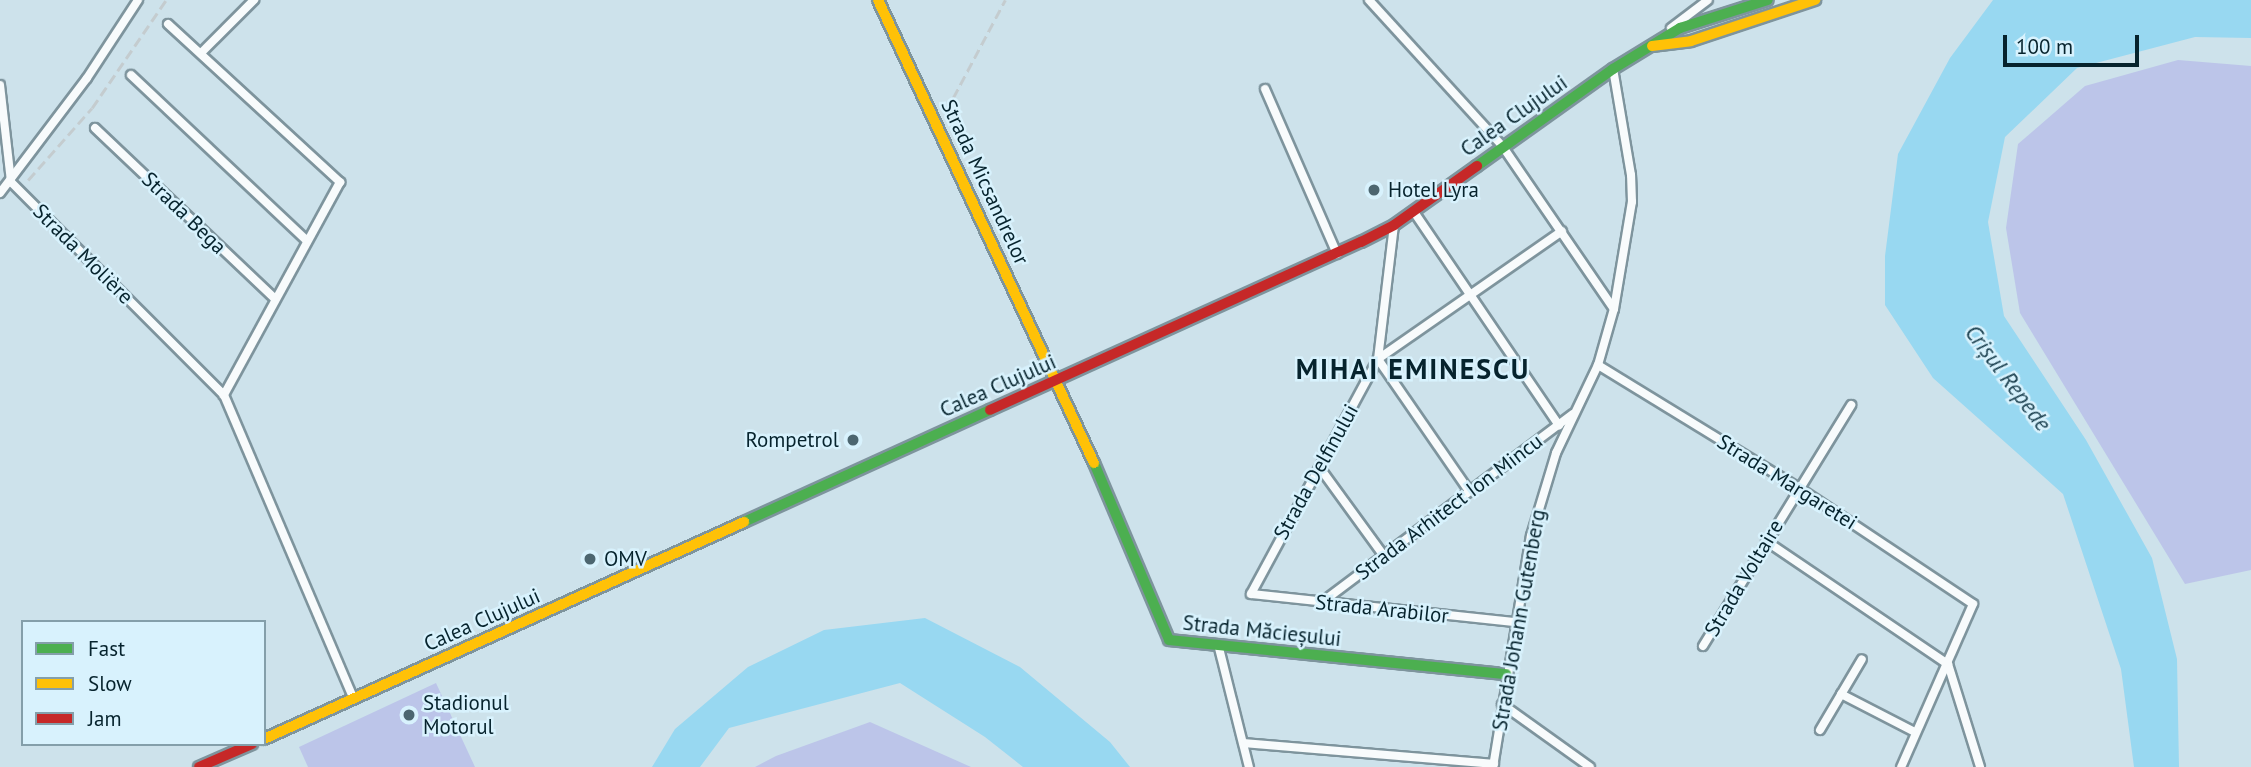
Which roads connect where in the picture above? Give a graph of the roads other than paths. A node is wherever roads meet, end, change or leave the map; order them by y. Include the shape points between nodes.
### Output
1 (138, 0) edge
2 (254, 0) edge
3 (878, 0) edge
4 (1369, 0) edge
5 (1708, 0) edge
6 (1768, 0) edge
7 (1815, 0) edge
8 (1754, 2) edge
9 (1777, 6) edge
10 (168, 24) dead end
11 (1691, 41) junction
12 (1652, 46) junction
13 (202, 52) junction
14 (1613, 69) junction
15 (131, 75) dead end
16 (0, 85) edge
17 (1265, 89) dead end
18 (95, 128) dead end
19 (1503, 147) junction
20 (11, 182) junction
21 (0, 194) edge
22 (1413, 212) junction
23 (1395, 225) junction
24 (1562, 230) junction
25 (306, 240) junction
26 (1338, 254) junction
27 (1470, 295) junction
28 (274, 298) junction
29 (1614, 309) junction
30 (1378, 359) junction
31 (1598, 365) junction
32 (1059, 380) junction
33 (223, 395) junction
34 (1851, 405) dead end
35 (1577, 411) junction
36 (1559, 425) junction
37 (1320, 468) junction
38 (1798, 488) junction
39 (1469, 491) junction
40 (1766, 541) junction
41 (1384, 556) junction
42 (1251, 594) joint
43 (1321, 603) junction
44 (1515, 622) junction
45 (1703, 646) dead end
46 (1219, 649) junction
47 (1862, 659) dead end
48 (1948, 664) junction
49 (1506, 674) junction
50 (1841, 694) junction
51 (354, 698) junction
52 (1502, 704) junction
53 (1820, 730) dead end
54 (1915, 733) junction
55 (266, 738) edge
56 (1244, 743) junction
57 (247, 746) edge
58 (1494, 766) edge
59 (199, 767) edge
60 (1249, 767) edge
61 (1590, 767) edge
62 (1901, 767) edge
63 (1980, 767) edge

1 - 20 street
2 - 13 street
3 - 32 main road, Strada Micsandrelor
4 - 19 street
5 - 12 street, Calea Clujului
6 - 8 main road
7 - 9 main road
8 - 11 main road via 1751,17 1701,31
8 - 12 main road via 1680,28
9 - 11 main road
10 - 13 street
11 - 12 main road
12 - 14 main road, Calea Clujului
13 - 25 street via 340,182
14 - 19 main road, Calea Clujului
14 - 29 street, Strada Johann Gutenberg via 1632,175 1632,202
15 - 25 street
16 - 20 street
17 - 26 street
18 - 28 street, Strada Bega
19 - 22 main road, Calea Clujului
19 - 24 street
20 - 21 street
20 - 33 street, Strada Molière
22 - 23 main road, Calea Clujului
22 - 27 street
23 - 26 main road, Calea Clujului
23 - 30 street, Strada Delfinului
24 - 27 street
24 - 29 street
25 - 28 street
26 - 32 main road, Calea Clujului
27 - 30 street
27 - 36 street
28 - 33 street
29 - 31 street, Strada Johann Gutenberg
30 - 37 street, Strada Delfinului
30 - 39 street
31 - 35 street, Strada Johann Gutenberg
31 - 38 street, Strada Margaretei
32 - 46 main road, Strada Măcieșului via 1170,640
32 - 51 main road, Calea Clujului
33 - 51 street, Strada Molière
34 - 38 street, Strada Voltaire
35 - 36 street, Strada Arhitect Ion Mincu
35 - 44 street, Strada Johann Gutenberg via 1548,475
36 - 39 street, Strada Arhitect Ion Mincu
37 - 41 street
37 - 42 street, Strada Delfinului
38 - 40 street, Strada Voltaire
38 - 48 street, Strada Margaretei via 1973,604
39 - 41 street, Strada Arhitect Ion Mincu
40 - 45 street, Strada Voltaire
40 - 48 street
41 - 43 street, Strada Arhitect Ion Mincu
42 - 43 street, Strada Arabilor
43 - 44 street, Strada Arabilor
44 - 49 street, Strada Johann Gutenberg
46 - 49 main road, Strada Măcieșului
46 - 56 street
47 - 50 street
48 - 54 street
48 - 63 street
49 - 52 street, Strada Johann Gutenberg
50 - 53 street
50 - 54 street
51 - 55 main road, Calea Clujului
52 - 58 street, Strada Johann Gutenberg
52 - 61 street
54 - 62 street
56 - 58 street
56 - 60 street
57 - 59 main road

